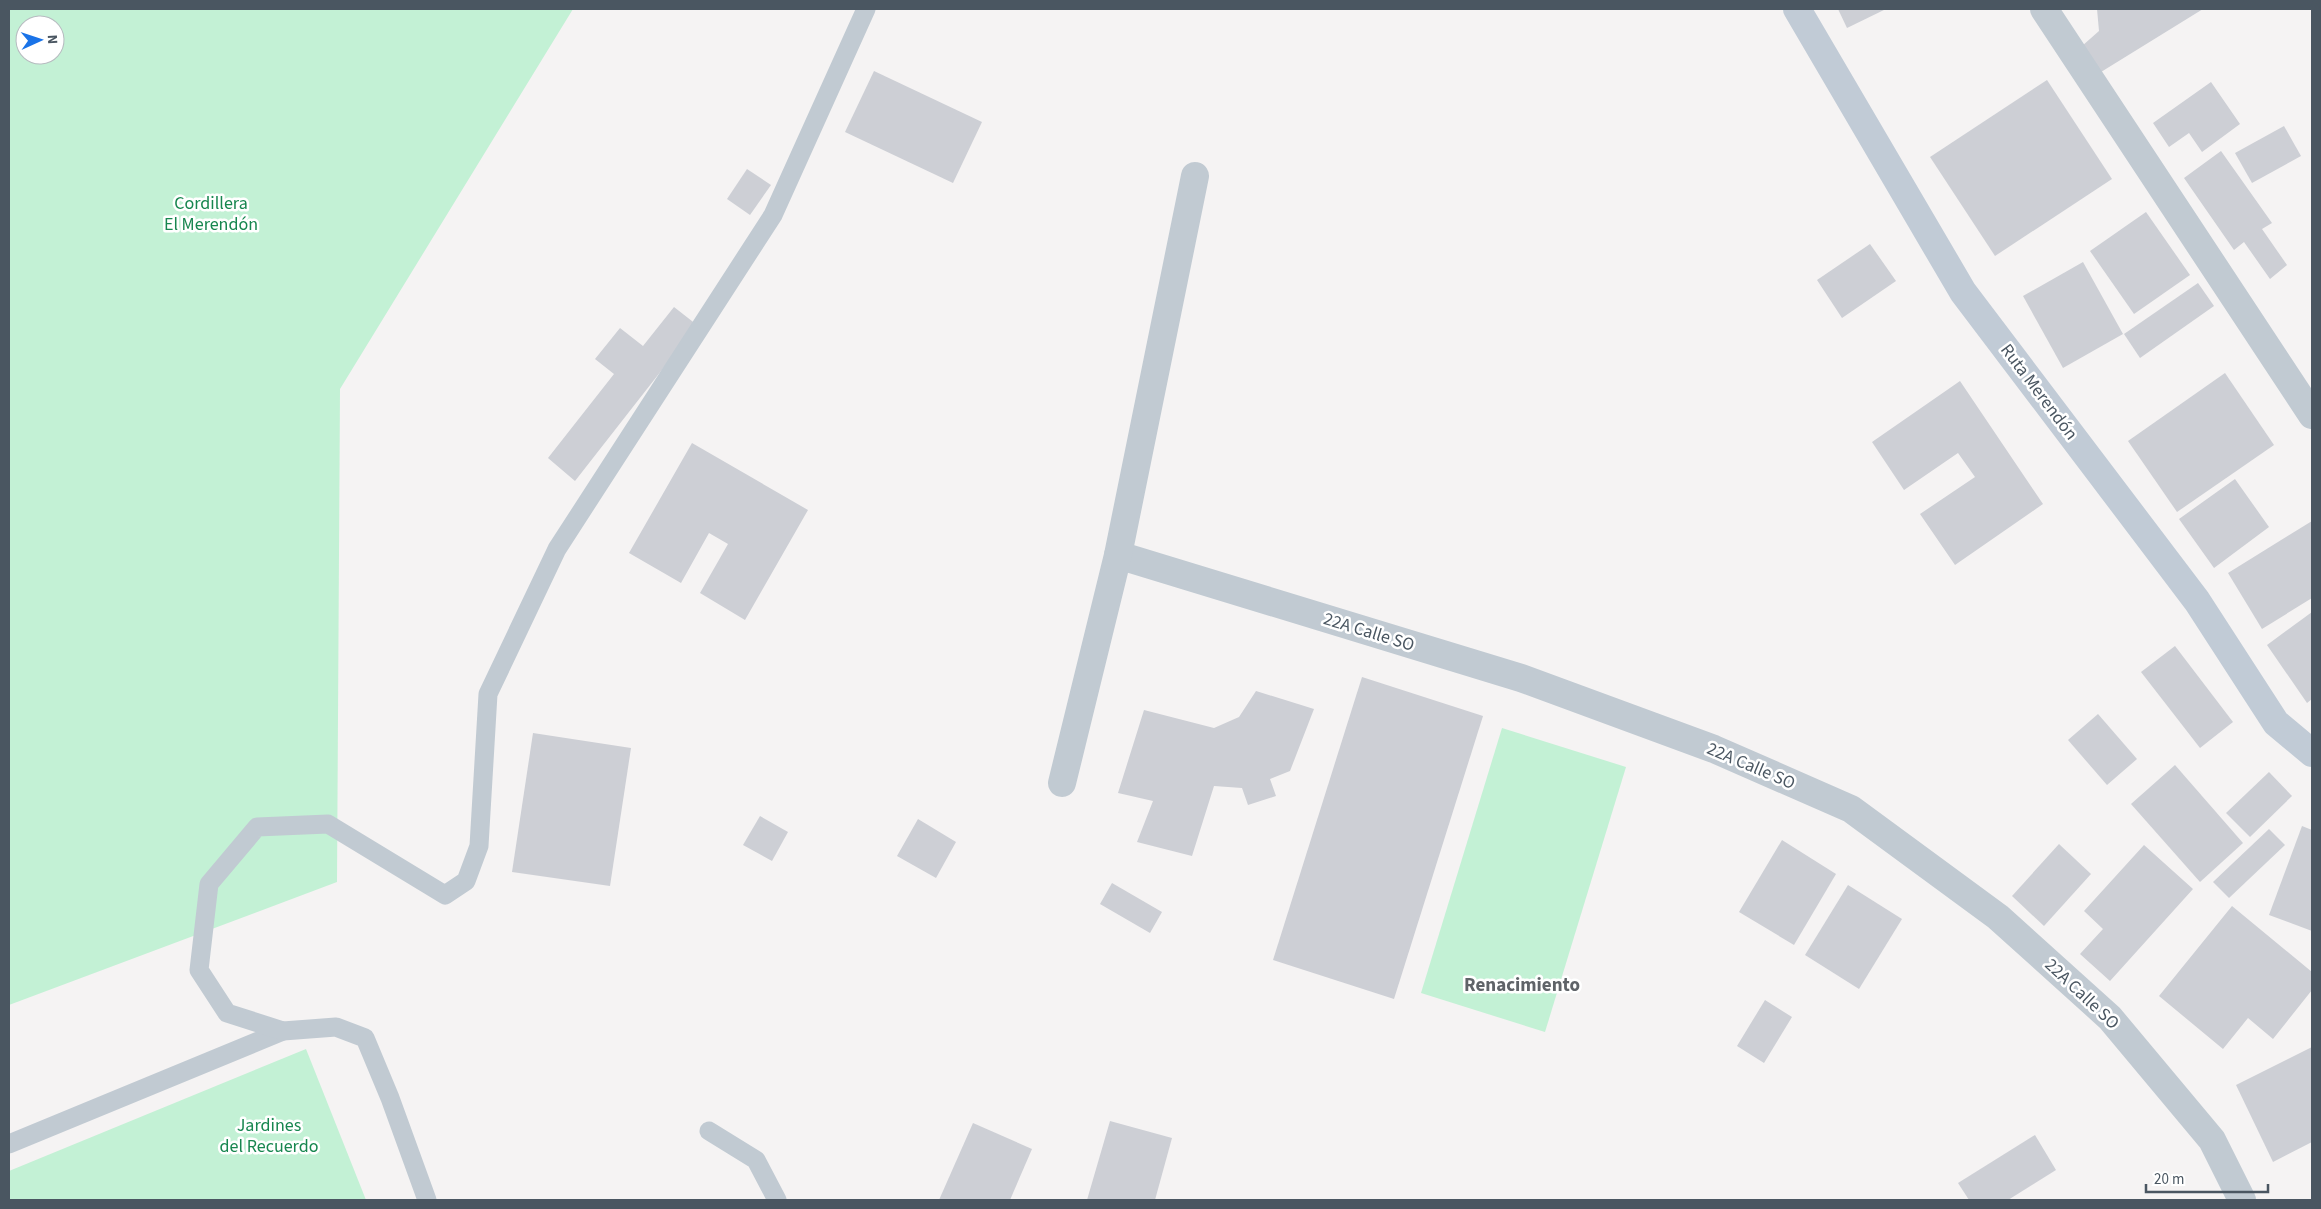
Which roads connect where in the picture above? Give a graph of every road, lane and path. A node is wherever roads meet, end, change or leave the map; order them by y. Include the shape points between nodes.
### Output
1 (866, 9) edge
2 (1797, 9) edge
3 (2044, 9) edge
4 (1196, 176) dead end
5 (2312, 415) edge
6 (1118, 555) junction
7 (2312, 753) edge
8 (1062, 783) dead end
9 (283, 1031) junction
10 (709, 1131) dead end
11 (9, 1144) edge
12 (427, 1200) edge
13 (777, 1200) edge
14 (2242, 1200) edge

1 - 9 lane via 774,215 556,549 488,694 479,846 466,880 445,895 328,824 257,827 209,884 199,970 227,1013
2 - 7 street, Ruta Merendón via 1963,292 2197,601 2276,723
3 - 5 street
4 - 6 street
6 - 8 street
6 - 14 street, 22A Calle SO via 1521,678 1714,749 1850,809 1998,917 2110,1018 2212,1140
9 - 11 lane
9 - 12 lane via 336,1027 365,1038
10 - 13 lane via 756,1160

